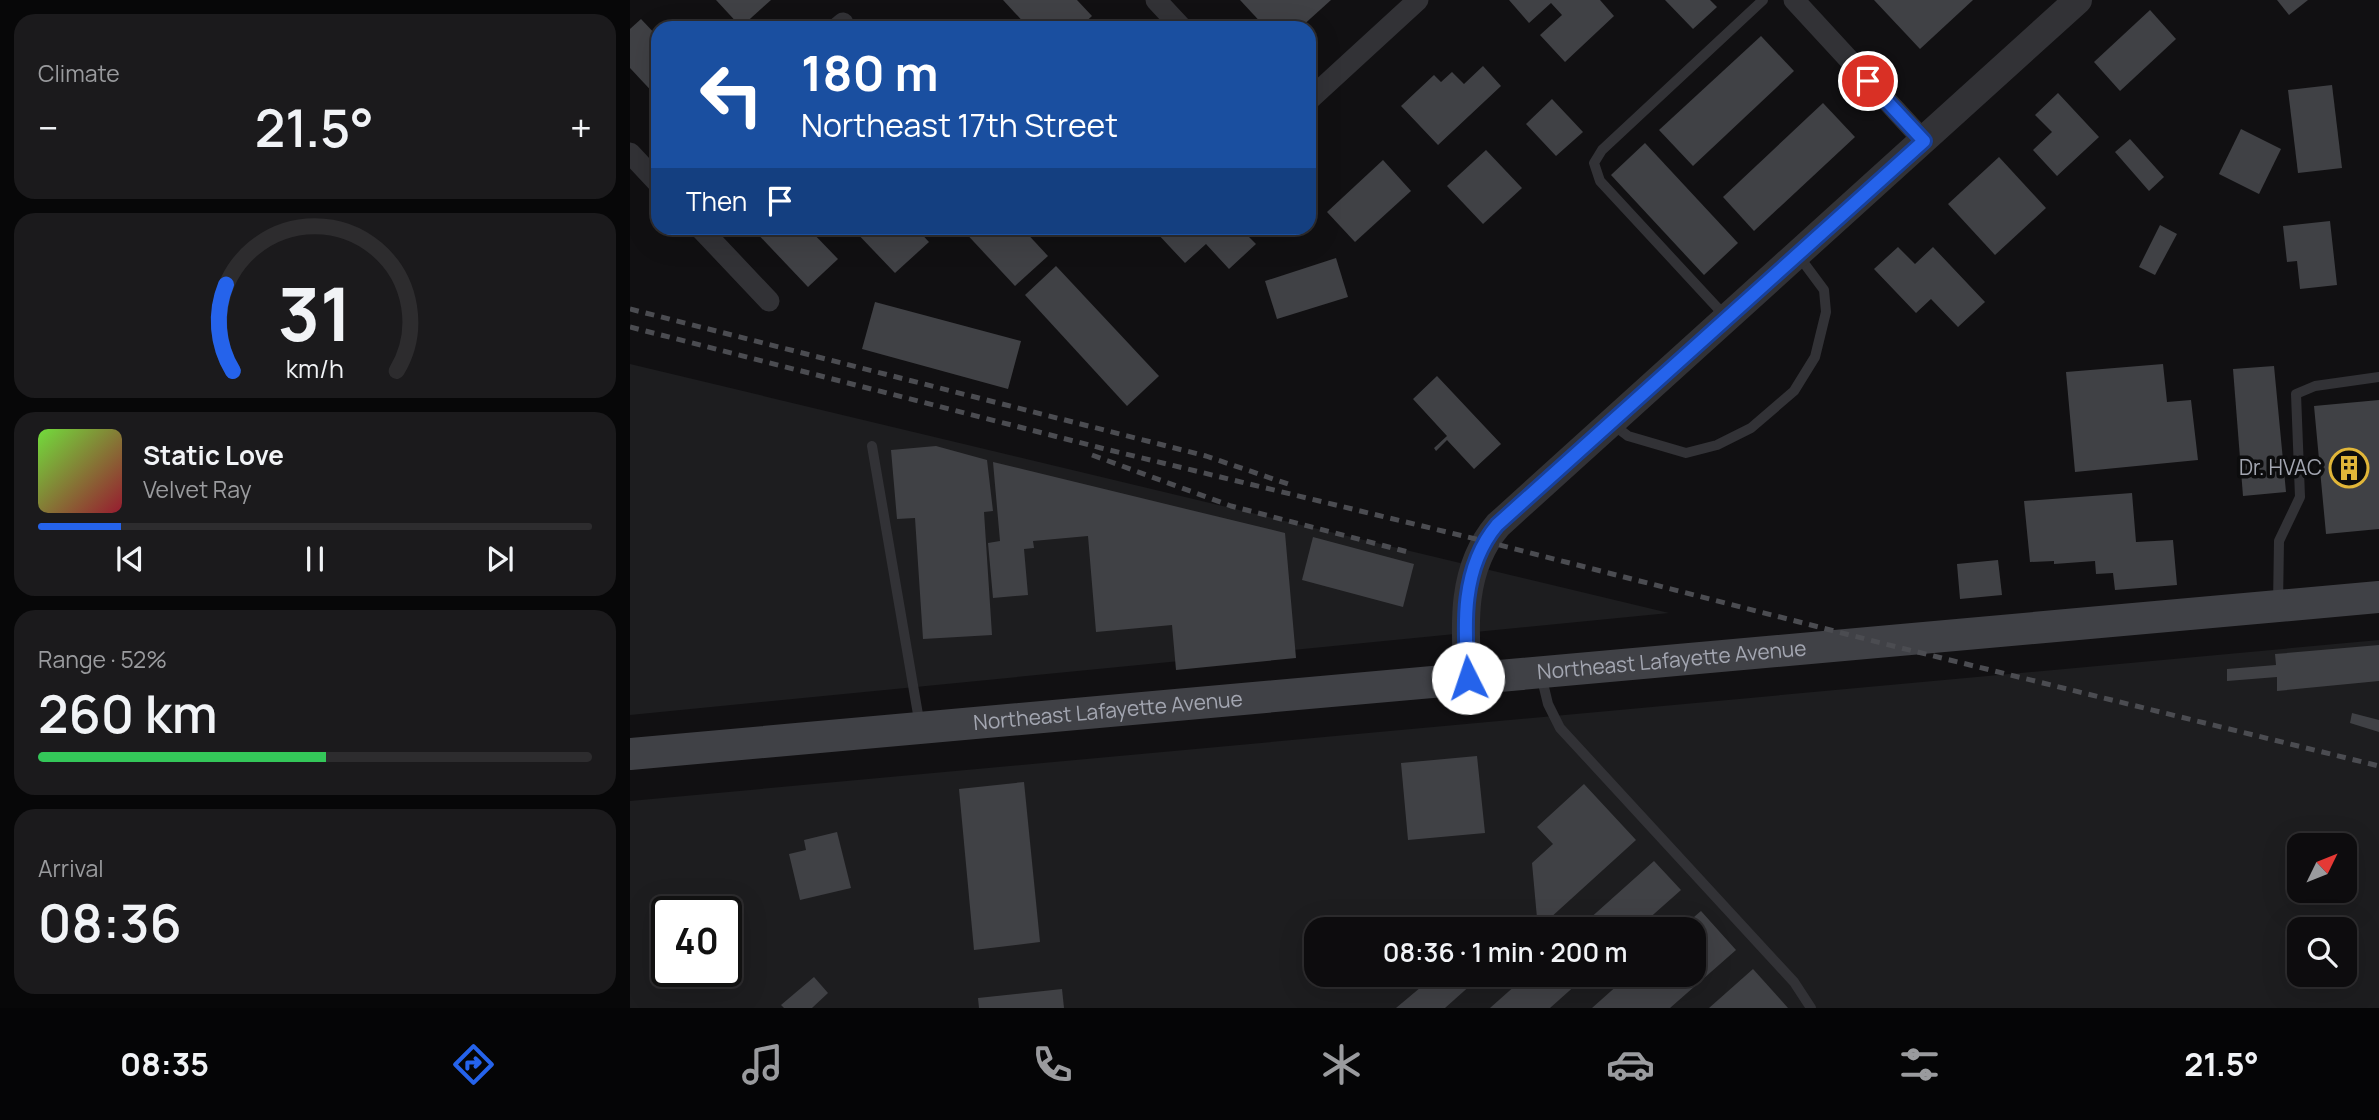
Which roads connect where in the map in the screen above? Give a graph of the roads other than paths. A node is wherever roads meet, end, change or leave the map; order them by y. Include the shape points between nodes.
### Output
1 (1156, 0) edge
2 (1418, 0) edge
3 (1763, 0) edge
4 (1794, 0) edge
5 (2077, 0) edge
6 (1176, 21) edge
7 (1316, 94) edge
8 (1924, 141) junction
9 (630, 153) edge
10 (651, 176) edge
11 (707, 235) edge
12 (1798, 255) junction
13 (769, 301) dead end
14 (1727, 318) junction
15 (2379, 377) edge
16 (1611, 423) junction
17 (873, 446) dead end
18 (2379, 597) edge
19 (2278, 607) junction
20 (1540, 672) junction
21 (1468, 678) junction
22 (921, 729) junction
23 (630, 754) edge
24 (1811, 1008) edge

1 - 6 street
2 - 7 street
3 - 14 lane via 1602,150 1594,163 1600,181
4 - 8 street
5 - 8 street
8 - 12 street
9 - 10 street
11 - 13 street
12 - 14 street
12 - 16 lane via 1824,290 1826,312 1815,357 1794,391 1751,428 1717,445 1686,453 1628,436
14 - 16 street
15 - 19 lane via 2315,386 2296,394 2300,497 2279,541
16 - 21 street via 1484,541 1466,606
17 - 22 lane
18 - 19 main road, Northeast Lafayette Avenue
19 - 20 main road, Northeast Lafayette Avenue
20 - 21 main road, Northeast Lafayette Avenue
20 - 24 lane via 1560,728 1794,982
21 - 22 main road, Northeast Lafayette Avenue
22 - 23 main road, Northeast Lafayette Avenue

